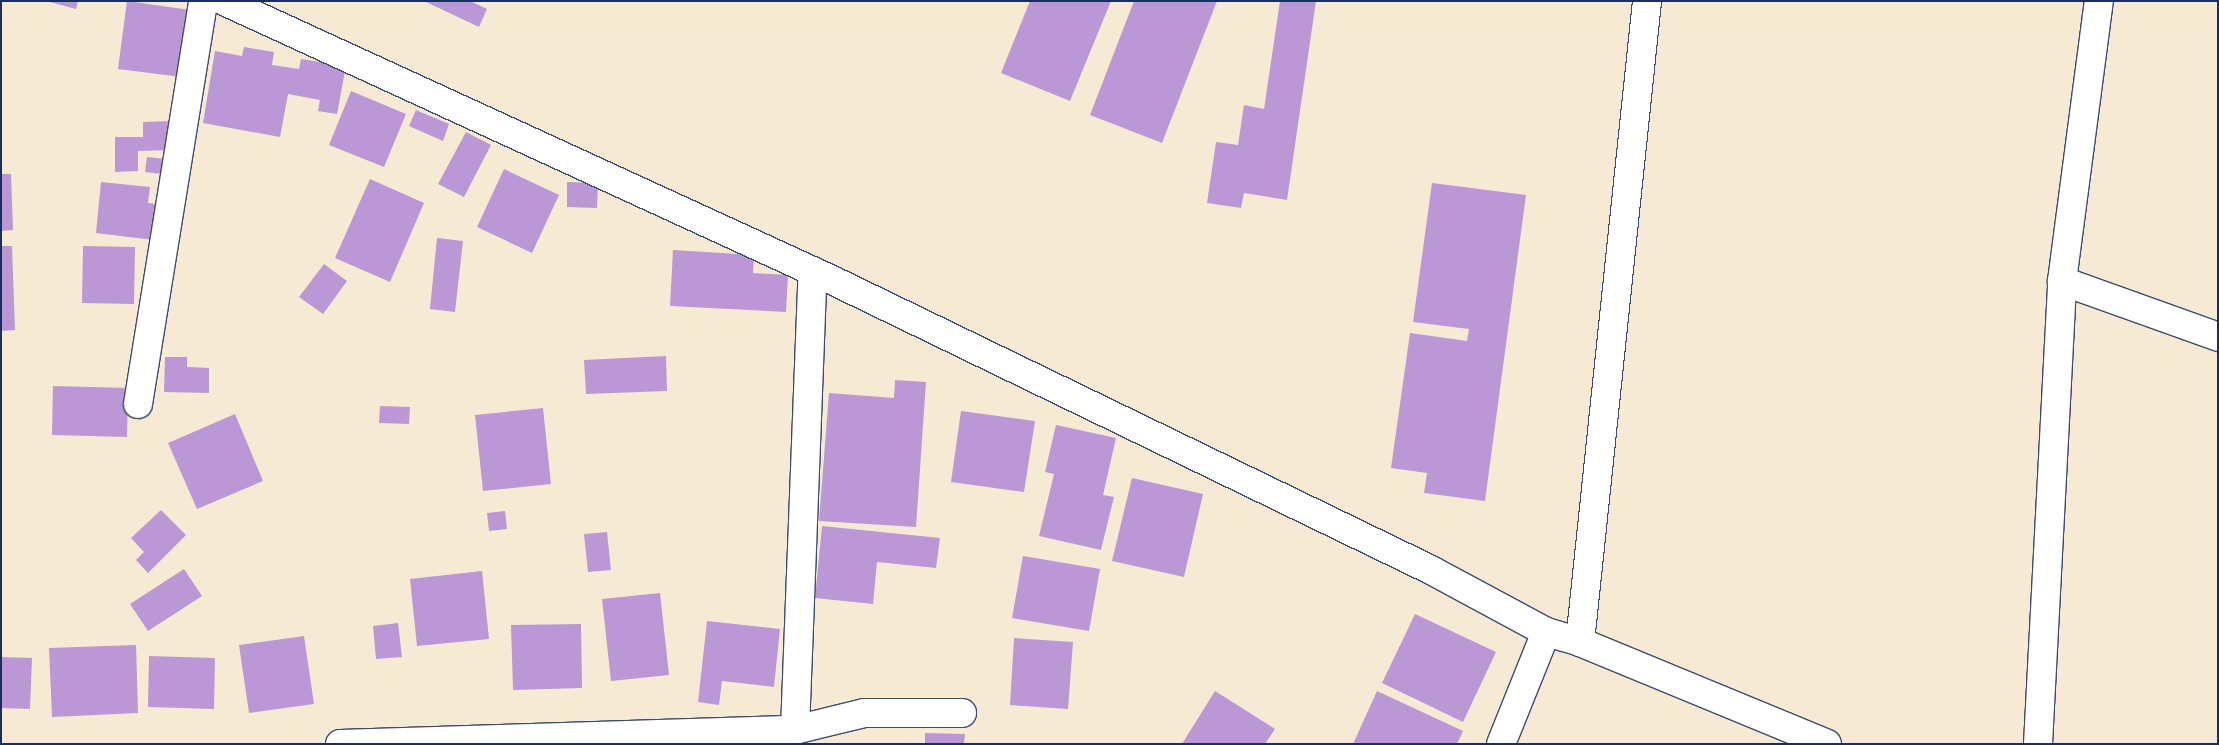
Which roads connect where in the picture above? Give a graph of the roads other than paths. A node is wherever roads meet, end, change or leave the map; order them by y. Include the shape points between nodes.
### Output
1 (203, 1) edge
2 (224, 1) edge
3 (1647, 1) edge
4 (2099, 1) edge
5 (812, 271) junction
6 (2062, 281) junction
7 (2218, 338) edge
8 (138, 404) dead end
9 (1546, 632) junction
10 (1580, 642) junction
11 (962, 713) dead end
12 (796, 730) junction
13 (340, 744) edge
14 (1501, 744) edge
15 (1827, 744) edge
16 (2038, 744) edge

1 - 8 street
2 - 5 street
3 - 10 street
4 - 6 street
5 - 9 street via 1431,570
5 - 12 street
6 - 7 street
6 - 16 street
9 - 10 street
9 - 14 street
10 - 15 street
11 - 12 street via 864,713
12 - 13 street

